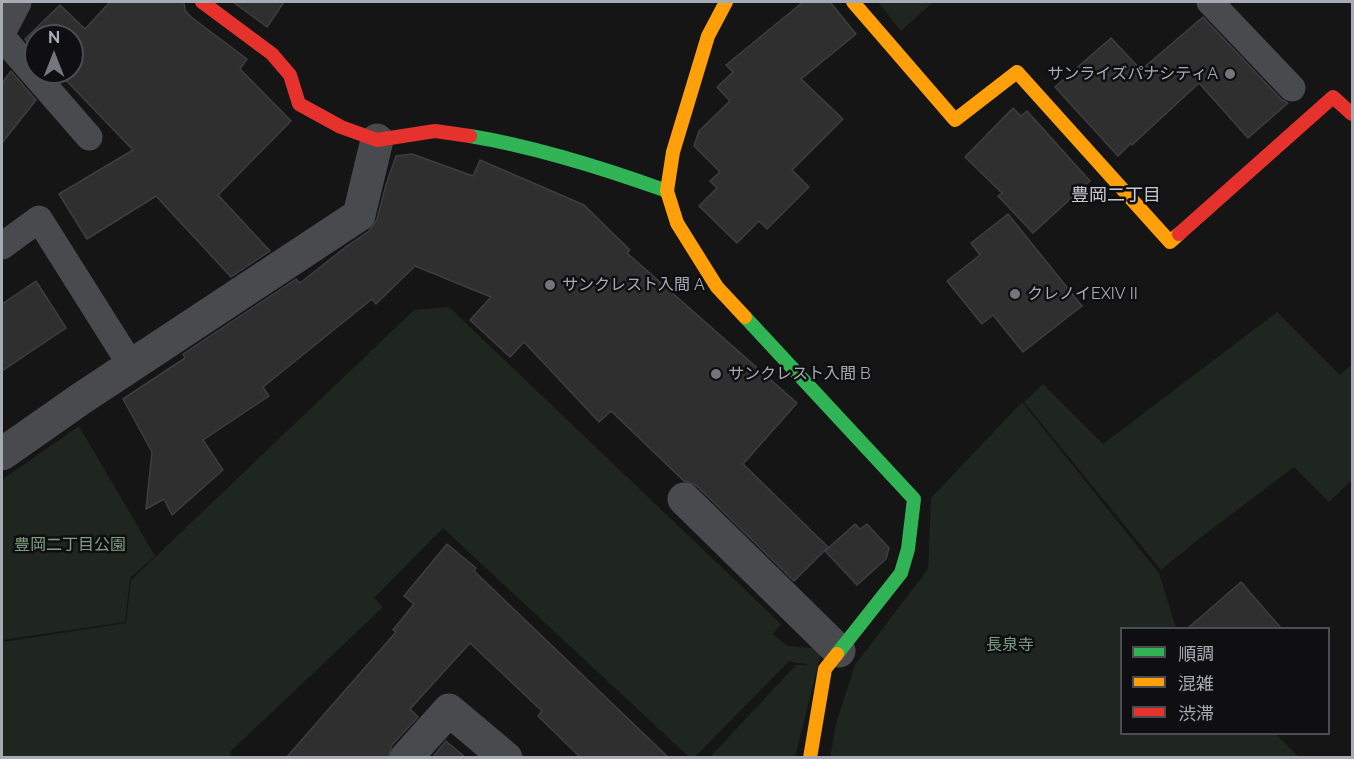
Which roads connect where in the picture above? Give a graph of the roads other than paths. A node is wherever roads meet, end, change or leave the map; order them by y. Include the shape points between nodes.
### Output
1 (15, 2) edge
2 (202, 2) edge
3 (726, 2) edge
4 (853, 2) edge
5 (1210, 2) edge
6 (2, 27) edge
7 (2, 37) edge
8 (1292, 88) dead end
9 (1353, 114) edge
10 (89, 137) dead end
11 (377, 140) junction
12 (667, 191) junction
13 (2, 246) edge
14 (131, 365) junction
15 (2, 454) edge
16 (684, 499) dead end
17 (839, 651) junction
18 (405, 758) edge
19 (506, 758) edge
20 (810, 758) edge

1 - 6 street
2 - 11 street via 272,54 290,75 299,104 341,127
3 - 12 street via 708,36 673,152
4 - 9 street via 955,120 1017,72 1170,242 1333,97
5 - 8 lane
7 - 10 lane
11 - 12 street via 435,131 500,141 614,172
11 - 14 street via 358,216
12 - 17 street via 677,223 717,287 914,499 901,573
13 - 14 lane via 39,219
14 - 15 street
16 - 17 street
17 - 20 street via 825,669
18 - 19 street via 449,710

